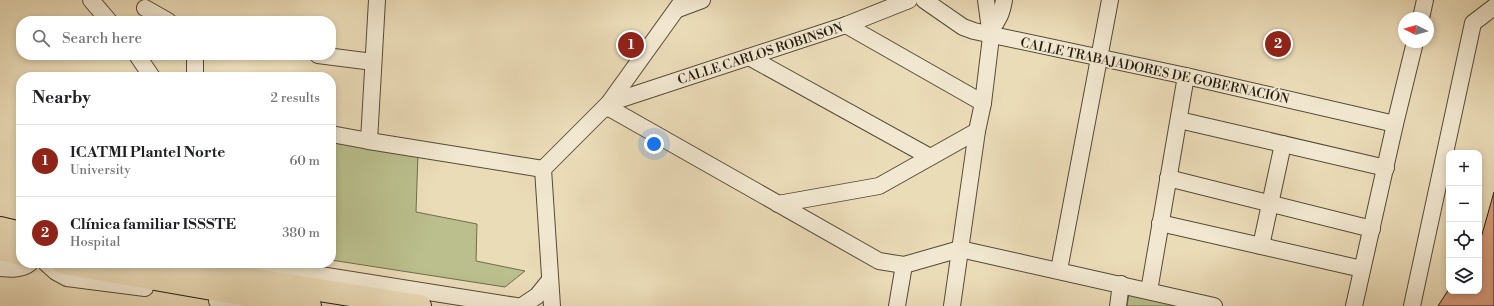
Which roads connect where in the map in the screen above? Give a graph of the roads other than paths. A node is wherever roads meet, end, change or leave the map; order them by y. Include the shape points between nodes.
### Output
1 (91, 0) edge
2 (377, 0) edge
3 (702, 0) edge
4 (910, 0) edge
5 (924, 0) edge
6 (986, 0) edge
7 (1004, 0) edge
8 (1110, 0) edge
9 (1425, 0) edge
10 (680, 4) edge
11 (1494, 7) edge
12 (144, 10) edge
13 (1422, 12) edge
14 (105, 16) edge
15 (157, 16) edge
16 (846, 25) junction
17 (991, 32) junction
18 (1413, 48) edge
19 (336, 57) edge
20 (749, 57) junction
21 (1099, 58) junction
22 (140, 60) edge
23 (195, 60) edge
24 (373, 62) junction
25 (149, 72) edge
26 (195, 72) edge
27 (1186, 76) junction
28 (983, 103) junction
29 (607, 105) junction
30 (1179, 120) junction
31 (1394, 124) junction
32 (977, 131) junction
33 (336, 135) edge
34 (369, 141) junction
35 (1283, 144) junction
36 (930, 157) junction
37 (1386, 168) junction
38 (543, 169) junction
39 (1168, 178) junction
40 (778, 204) junction
41 (1270, 204) junction
42 (1160, 223) junction
43 (0, 228) edge
44 (1372, 229) junction
45 (16, 233) edge
46 (1261, 246) junction
47 (0, 249) edge
48 (960, 249) junction
49 (16, 253) edge
50 (904, 264) junction
51 (0, 268) edge
52 (17, 268) edge
53 (52, 268) edge
54 (92, 268) edge
55 (191, 268) edge
56 (277, 268) edge
57 (1362, 269) junction
58 (1059, 270) junction
59 (550, 280) junction
60 (1122, 284) junction
61 (1149, 291) junction
62 (246, 306) edge
63 (310, 306) edge
64 (420, 306) edge
65 (516, 306) edge
66 (522, 306) edge
67 (552, 306) edge
68 (897, 306) edge
69 (952, 306) edge
70 (1118, 306) edge
71 (1214, 306) edge
72 (1354, 306) edge
73 (1412, 306) edge

1 - 14 street
2 - 24 street
3 - 10 street
4 - 16 street, CALLE CARLOS ROBINSON
5 - 17 street, CALLE TRABAJADORES DE GOBERNACIÓN via 963,27 974,31
6 - 17 street
7 - 17 street via 1002,12
8 - 21 street
9 - 13 street
10 - 29 street
11 - 73 street via 1473,23
12 - 15 street
16 - 20 street, CALLE CARLOS ROBINSON
16 - 28 street
17 - 21 street, CALLE TRABAJADORES DE GOBERNACIÓN
17 - 28 street
18 - 31 street
19 - 24 street
20 - 29 street, CALLE CARLOS ROBINSON
20 - 36 street
21 - 27 street, CALLE TRABAJADORES DE GOBERNACIÓN
21 - 58 street
22 - 25 street
23 - 26 street
24 - 34 street
27 - 30 street
27 - 31 street, CALLE TRABAJADORES DE GOBERNACIÓN
28 - 32 street
29 - 38 street
29 - 40 street
30 - 35 street
30 - 39 street
31 - 37 street
32 - 36 street
32 - 48 street
33 - 34 street
34 - 38 street
35 - 37 street
35 - 41 street
36 - 40 street via 880,186
37 - 44 street
38 - 59 street
39 - 41 street
39 - 42 street
40 - 50 street via 879,261
41 - 44 street
41 - 46 street
42 - 46 street
42 - 61 street
43 - 45 highway
44 - 57 street
46 - 57 street
47 - 49 highway
48 - 50 street
48 - 58 street
48 - 69 street
50 - 68 street
51 - 52 street
53 - 62 street via 67,278 132,286
54 - 63 highway
55 - 64 highway
56 - 65 street
57 - 72 street
58 - 60 street
59 - 66 street via 537,296
59 - 67 street
60 - 61 street
60 - 70 street
61 - 71 street

